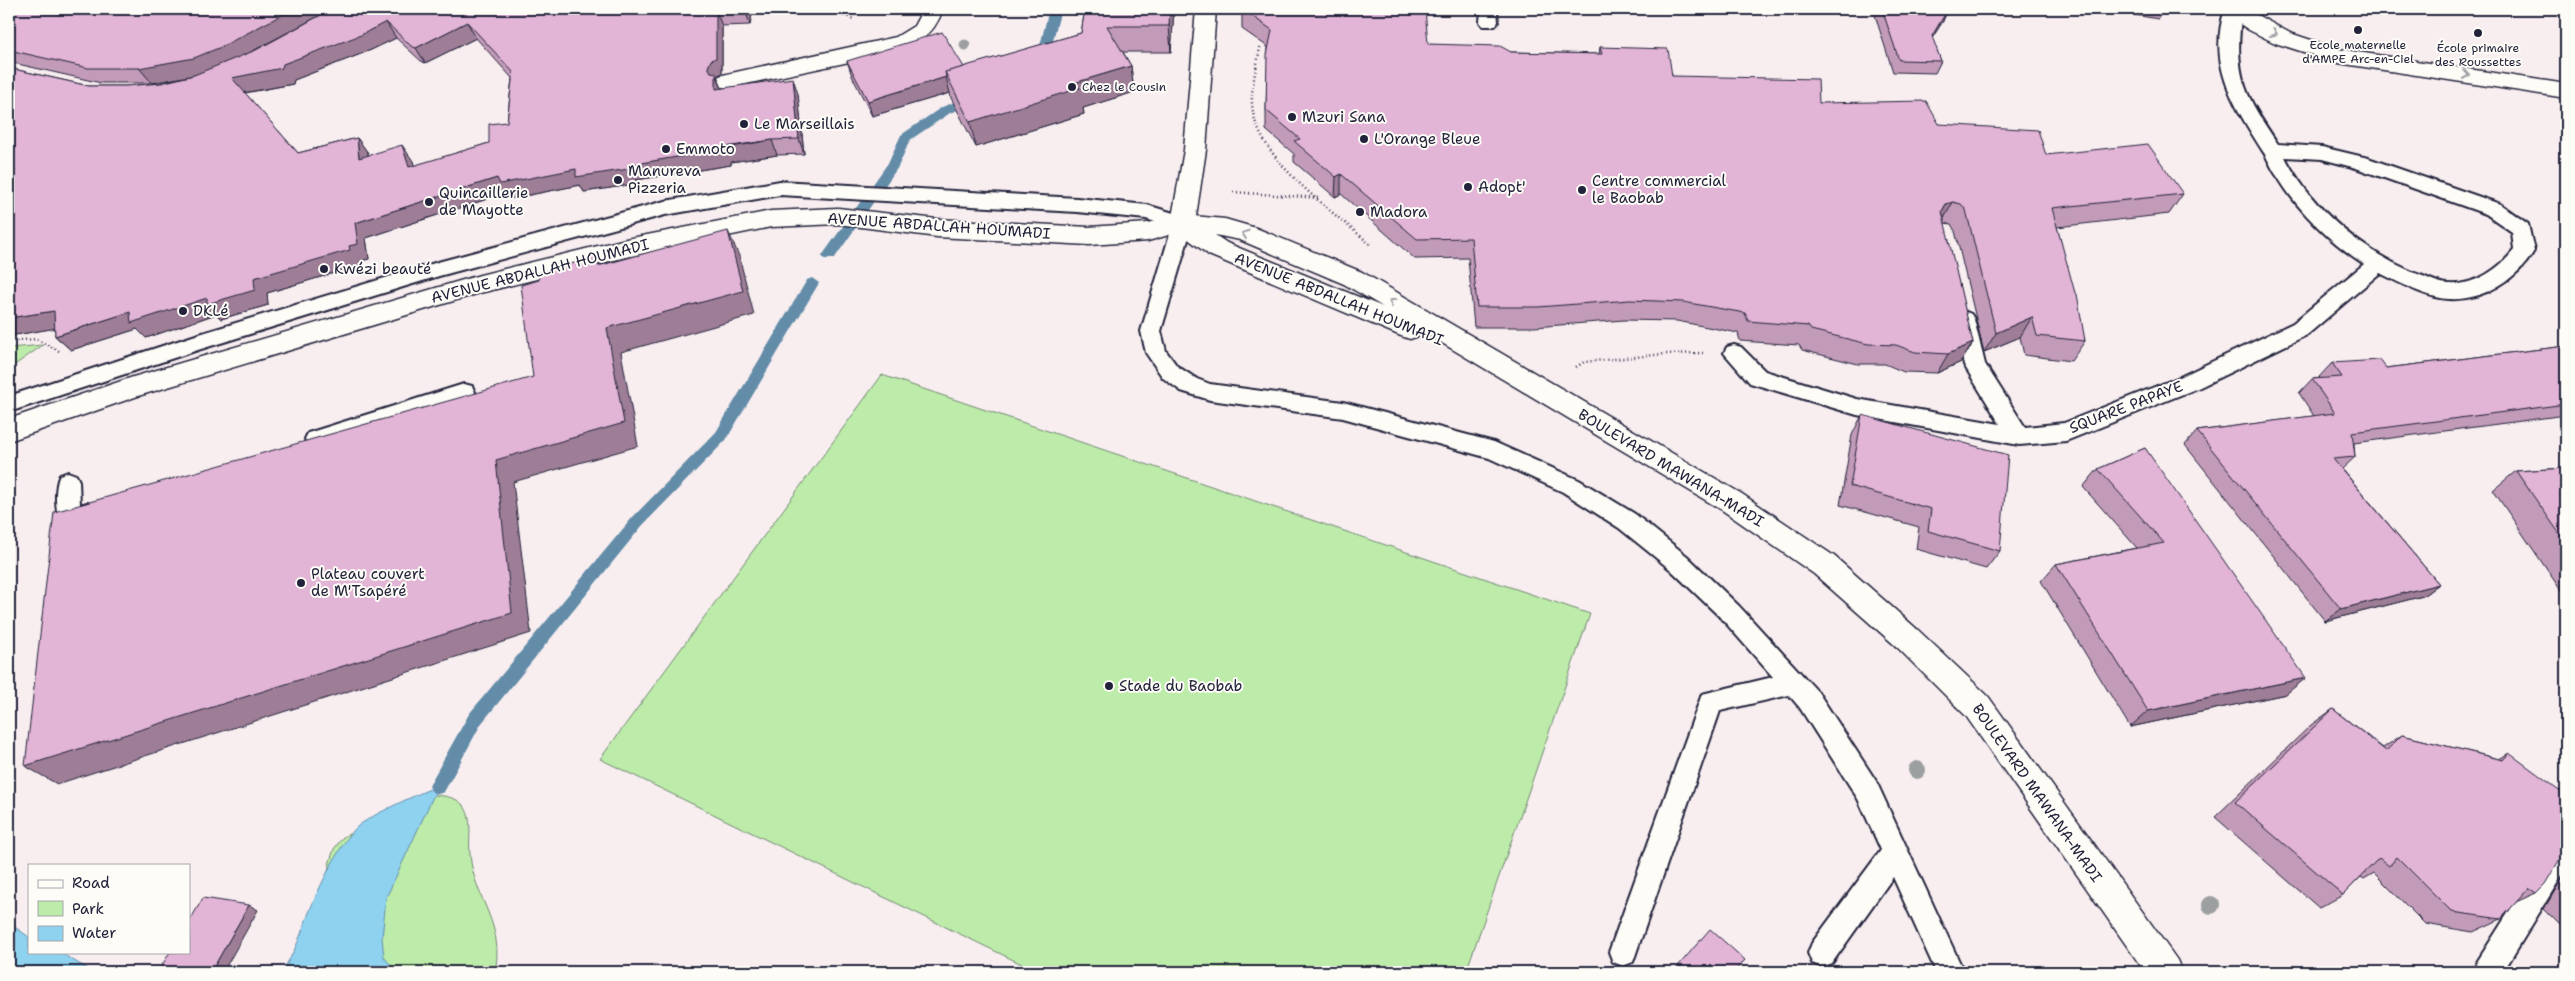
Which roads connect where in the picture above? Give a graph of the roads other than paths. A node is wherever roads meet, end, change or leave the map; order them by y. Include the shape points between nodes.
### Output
1 (933, 9) edge
2 (1206, 9) edge
3 (2232, 10) edge
4 (727, 81) dead end
5 (2566, 91) edge
6 (2272, 150) junction
7 (1183, 223) junction
8 (2379, 263) junction
9 (1959, 298) edge
10 (1734, 353) road end
11 (1494, 363) joint
12 (464, 392) dead end
13 (9, 404) edge
14 (9, 430) edge
15 (2019, 436) junction
16 (294, 446) edge
17 (68, 481) dead end
18 (107, 506) edge
19 (1794, 683) junction
20 (2566, 845) edge
21 (1895, 852) junction
22 (1623, 952) dead end
23 (1822, 953) dead end
24 (1950, 972) edge
25 (2165, 972) edge
26 (2487, 972) edge

1 - 4 main road via 928,25 911,39
2 - 7 main road via 1195,150
3 -> 5 main road via 2270,32 2313,50 2367,62
3 - 6 lane via 2229,45 2232,80
6 - 8 lane via 2282,172 2312,209 2340,236
6 - 8 lane via 2322,154 2361,163 2492,209 2521,229 2524,251 2512,267 2488,285 2450,292 2414,281
7 - 11 main road, AVENUE ABDALLAH HOUMADI via 1218,249
7 - 13 lane via 1147,212 1077,205 780,188 665,208 438,269
7 - 14 main road, AVENUE ABDALLAH HOUMADI via 1148,232 1089,236 937,228 838,216 771,219 626,248 480,284 133,387
7 - 19 lane via 1151,331 1156,353 1170,372 1189,385 1210,392 1343,410 1494,451 1571,486 1627,521 1679,563 1731,613
8 - 15 lane, SQUARE PAPAYE via 2300,329 2198,378 2066,432
9 - 15 lane via 1975,365
10 - 15 lane, SQUARE PAPAYE via 1758,377 1858,407
11 - 25 main road, BOULEVARD MAWANA-MADI via 1732,502 1824,565 1908,639 1977,706
12 - 16 lane
17 - 18 lane via 69,518
19 - 21 lane via 1809,700 1867,790
19 - 22 lane via 1711,702
20 - 26 lane
21 - 23 lane
21 - 24 lane

